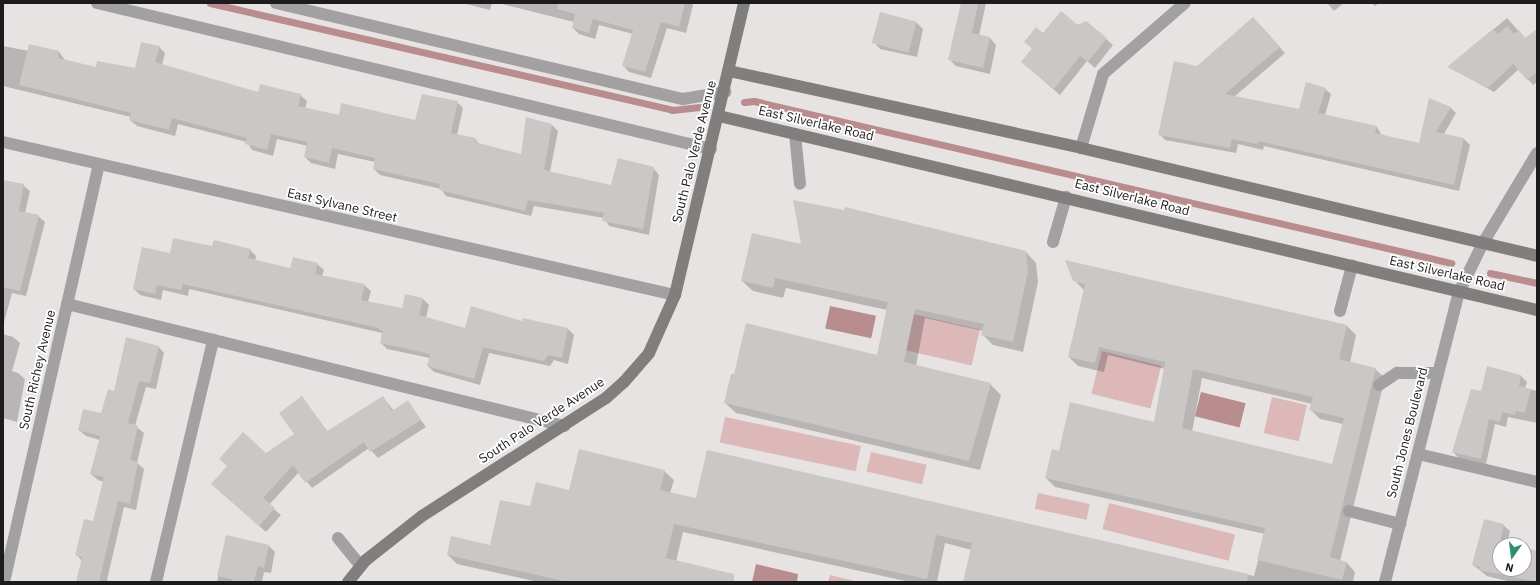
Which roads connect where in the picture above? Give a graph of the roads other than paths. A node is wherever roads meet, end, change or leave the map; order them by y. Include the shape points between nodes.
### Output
1 (97, 3) edge
2 (276, 3) edge
3 (744, 3) edge
4 (1185, 3) edge
5 (729, 71) junction
6 (724, 92) junction
7 (719, 116) junction
8 (795, 134) junction
9 (3, 142) edge
10 (1081, 148) junction
11 (711, 149) junction
12 (1537, 153) edge
13 (99, 165) junction
14 (800, 184) dead end
15 (1066, 197) junction
16 (1053, 242) dead end
17 (1482, 243) junction
18 (1537, 256) edge
19 (1352, 266) junction
20 (1459, 292) junction
21 (675, 295) junction
22 (67, 304) junction
23 (1537, 310) edge
24 (1340, 311) dead end
25 (213, 340) junction
26 (1438, 373) junction
27 (1379, 385) dead end
28 (564, 426) junction
29 (1418, 454) junction
30 (1537, 482) edge
31 (1349, 511) dead end
32 (1400, 524) junction
33 (338, 538) dead end
34 (361, 566) junction
35 (4, 582) edge
36 (156, 582) edge
37 (348, 582) edge
38 (1385, 582) edge

1 - 11 street
2 - 6 street via 683,99
3 - 5 street, South Palo Verde Avenue
4 - 10 street via 1103,74
5 - 6 street, South Palo Verde Avenue
5 - 10 street
6 - 7 street, South Palo Verde Avenue
7 - 8 street, East Silverlake Road
7 - 11 street, South Palo Verde Avenue
8 - 14 street
8 - 15 street, East Silverlake Road
9 - 13 street, East Sylvane Street
10 - 17 street
11 - 21 street, South Palo Verde Avenue
12 - 17 street, South Jones Boulevard
13 - 21 street, East Sylvane Street
13 - 22 street, South Richey Avenue
15 - 16 street
15 - 19 street, East Silverlake Road
17 - 18 street
17 - 20 street, South Jones Boulevard
19 - 20 street, East Silverlake Road
19 - 24 street
20 - 23 street, East Silverlake Road
20 - 26 street, South Jones Boulevard
21 - 28 street, South Palo Verde Avenue via 660,333 636,369 606,398
22 - 25 street
22 - 35 street, South Richey Avenue
25 - 28 street
25 - 36 street
26 - 27 street via 1397,373
26 - 29 street, South Jones Boulevard
28 - 34 street, South Palo Verde Avenue via 422,516 393,537
29 - 30 street
29 - 32 street, South Jones Boulevard
31 - 32 street
32 - 38 street, South Jones Boulevard
33 - 34 street
34 - 37 street, South Palo Verde Avenue

